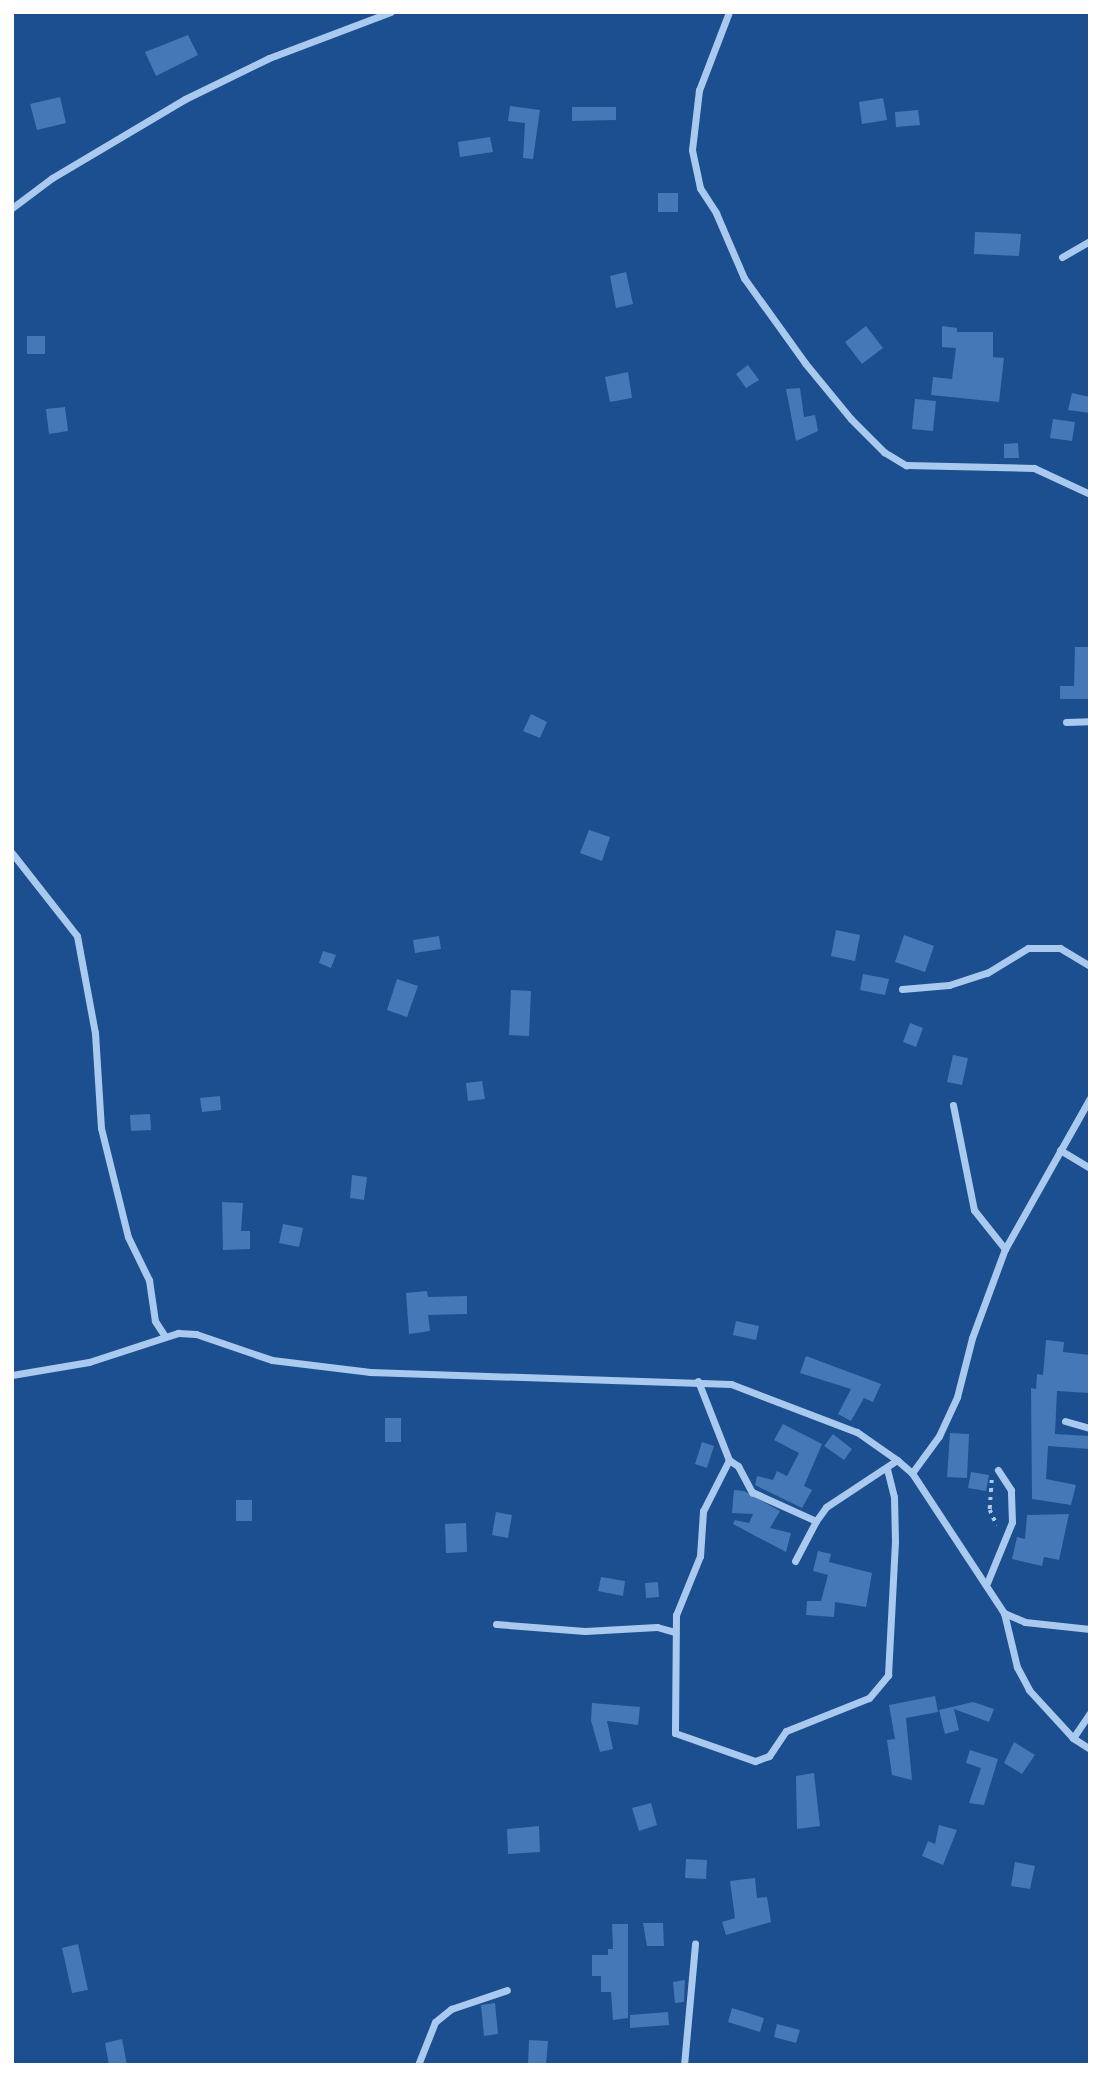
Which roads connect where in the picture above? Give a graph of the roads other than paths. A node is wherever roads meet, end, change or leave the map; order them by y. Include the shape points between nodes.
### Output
1 (391, 12) edge
2 (729, 12) edge
3 (12, 208) edge
4 (1090, 241) edge
5 (1062, 257) dead end
6 (1090, 494) edge
7 (1090, 721) edge
8 (1066, 722) dead end
9 (12, 853) edge
10 (1090, 966) edge
11 (902, 989) dead end
12 (1090, 1098) edge
13 (953, 1105) dead end
14 (1060, 1150) junction
15 (1090, 1168) edge
16 (1005, 1250) junction
17 (164, 1335) junction
18 (12, 1375) edge
19 (698, 1381) junction
20 (1065, 1421) dead end
21 (1090, 1428) edge
22 (729, 1460) junction
23 (897, 1460) junction
24 (887, 1469) junction
25 (998, 1469) road end
26 (912, 1473) junction
27 (816, 1521) junction
28 (795, 1561) dead end
29 (987, 1583) junction
30 (1004, 1613) junction
31 (496, 1624) dead end
32 (1090, 1629) edge
33 (674, 1632) junction
34 (1090, 1713) edge
35 (1073, 1738) junction
36 (1090, 1749) edge
37 (695, 1943) dead end
38 (507, 1990) dead end
39 (418, 2065) edge
40 (684, 2065) edge

1 - 3 street via 292,48 185,99 52,178
2 - 6 street via 699,90 692,150 700,188 744,278 805,363 851,419 884,452 906,465 1034,468
4 - 5 street
7 - 8 street
9 - 17 street via 77,936 95,1033 101,1128 128,1237 149,1280 155,1321
10 - 11 street via 1060,948 1028,948 987,973 949,985
12 - 14 street
13 - 16 street via 974,1210
14 - 15 street
14 - 16 street
16 - 26 street via 972,1338 957,1397 939,1436
17 - 18 street via 89,1362
17 - 19 street via 196,1334 272,1360 370,1372
19 - 22 street
19 - 23 street via 731,1384 798,1406 857,1432
20 - 21 street
22 - 27 street via 738,1466 751,1492
22 - 33 street via 703,1511 700,1556 676,1615
23 - 24 street
23 - 26 street
24 - 27 street via 826,1507
24 - 33 street via 894,1497 894,1603 888,1675 869,1699 786,1731 769,1756 755,1761 675,1733
25 - 29 street via 1011,1490 1008,1538
26 - 29 street
27 - 28 street
29 - 30 street
30 - 32 street via 1025,1622
30 - 35 street via 1023,1679
31 - 33 street via 585,1631 657,1626
34 - 35 street
35 - 36 street
37 - 40 street
38 - 39 street via 451,2009 435,2022

